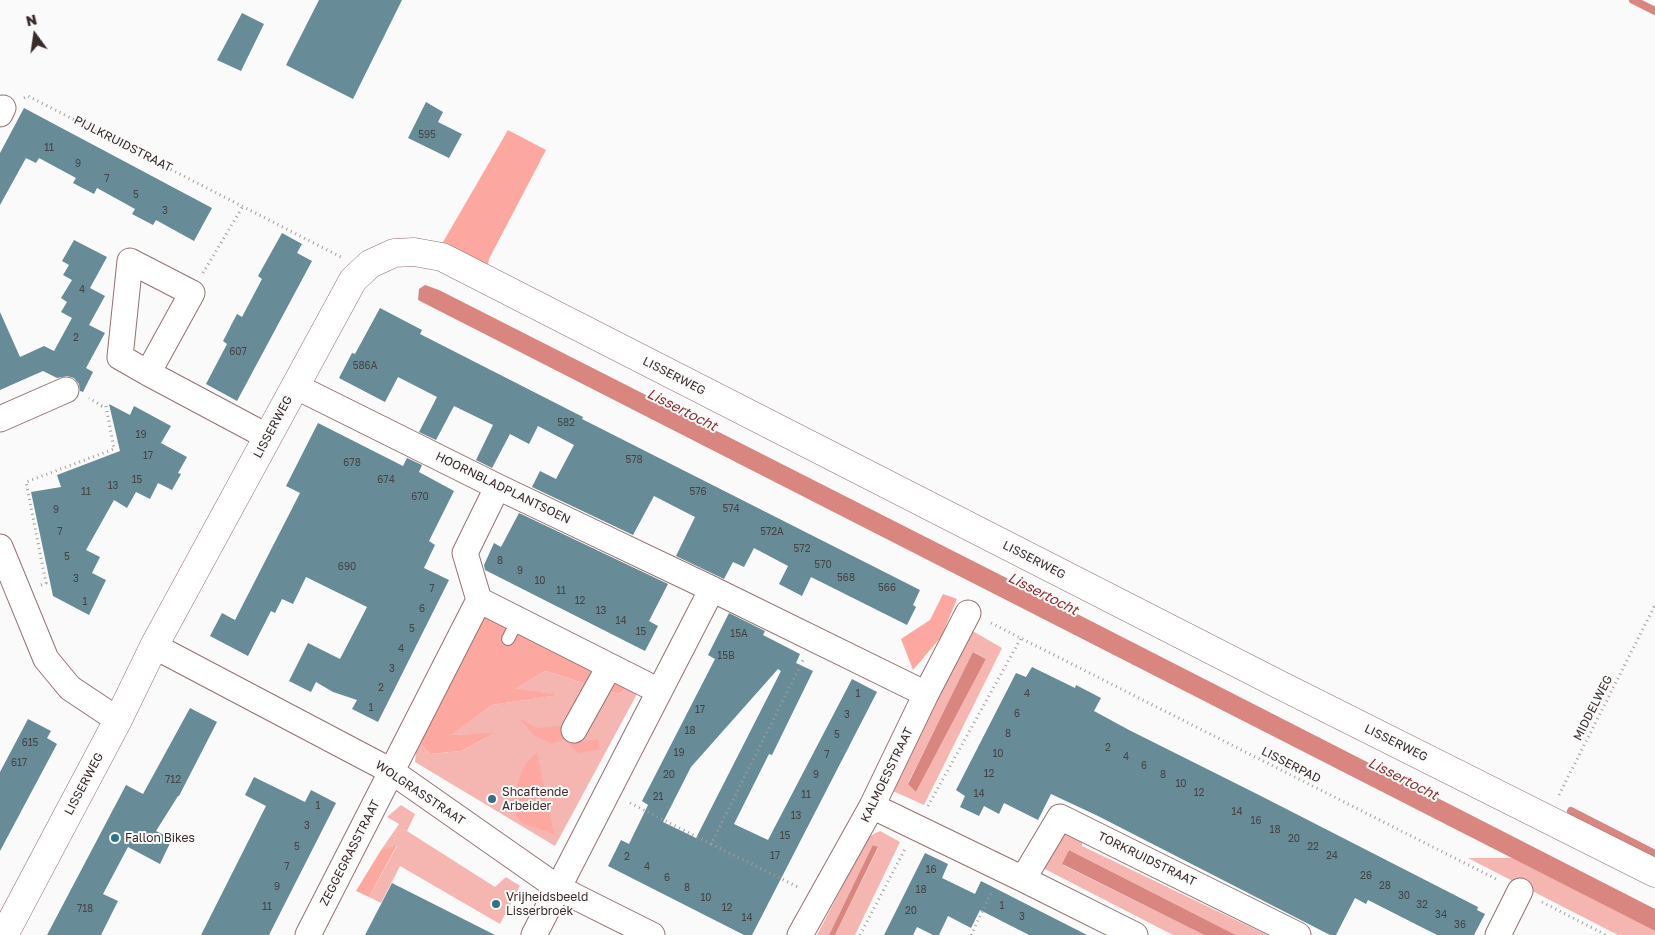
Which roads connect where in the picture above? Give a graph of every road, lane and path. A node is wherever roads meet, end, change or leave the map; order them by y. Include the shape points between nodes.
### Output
1 (1, 111) edge
2 (243, 206) junction
3 (359, 275) junction
4 (192, 293) junction
5 (148, 373) junction
6 (295, 386) junction
7 (66, 390) joint
8 (0, 419) edge
9 (268, 437) junction
10 (492, 498) dead end
11 (0, 547) edge
12 (712, 589) junction
13 (22, 598) junction
14 (479, 600) junction
15 (1655, 605) edge
16 (968, 613) joint
17 (814, 638) junction
18 (1021, 638) junction
19 (154, 646) junction
20 (609, 666) junction
21 (659, 690) junction
22 (926, 694) junction
23 (118, 720) junction
24 (574, 730) dead end
25 (391, 771) junction
26 (607, 791) junction
27 (872, 806) junction
28 (1547, 818) junction
29 (916, 828) junction
30 (711, 844) junction
31 (1655, 873) edge
32 (1013, 874) junction
33 (558, 888) junction
34 (1520, 891) junction
35 (821, 899) junction
36 (4, 935) edge
37 (308, 935) edge
38 (534, 935) edge
39 (652, 935) edge
40 (800, 935) edge
41 (860, 935) edge
42 (971, 935) edge
43 (1134, 935) edge
44 (1298, 935) edge
45 (1498, 935) edge
46 (1606, 935) edge

1 - 2 path, PIJLKRUIDSTRAAT via 28,96
2 - 3 path, PIJLKRUIDSTRAAT via 337,254
2 - 4 path
3 - 6 street, LISSERWEG via 353,280
3 - 28 street, LISSERWEG via 370,264 394,253 414,252 442,257
4 - 5 street
4 - 5 street via 130,261 120,357
5 - 9 street
6 - 9 street, LISSERWEG
6 - 12 street, HOORNBLADPLANTSOEN
7 - 8 street
7 - 13 path via 106,406 114,449 26,482 46,583
9 - 19 street, LISSERWEG
10 - 14 street, HOORNBLADPLANTSOEN via 465,553
11 - 13 street
12 - 17 street, HOORNBLADPLANTSOEN
12 - 21 street
13 - 23 street via 46,659 70,688
14 - 20 street via 513,630
14 - 25 street
15 - 28 path, MIDDELWEG
16 - 18 path, LISSERPAD
16 - 22 street, KALMOESSTRAAT
17 - 22 street, HOORNBLADPLANTSOEN
17 - 30 path
18 - 29 path
18 - 34 path, LISSERPAD
19 - 23 street, LISSERWEG
19 - 25 street, WOLGRASSTRAAT
20 - 21 street
20 - 24 street
21 - 26 street
22 - 27 street, KALMOESSTRAAT
23 - 36 street, LISSERWEG
25 - 33 street, WOLGRASSTRAAT
25 - 37 street, ZEGGEGRASSTRAAT
26 - 30 path
26 - 33 street
27 - 29 street
27 - 35 street, KALMOESSTRAAT
28 - 31 street, LISSERWEG
29 - 32 street
29 - 41 path
30 - 35 path
32 - 42 path
32 - 43 street
32 - 44 street, TORKRUIDSTRAAT via 1060,817
33 - 38 street
33 - 39 street, WOLGRASSTRAAT
34 - 45 street
34 - 46 path, LISSERPAD
35 - 40 street, KALMOESSTRAAT

